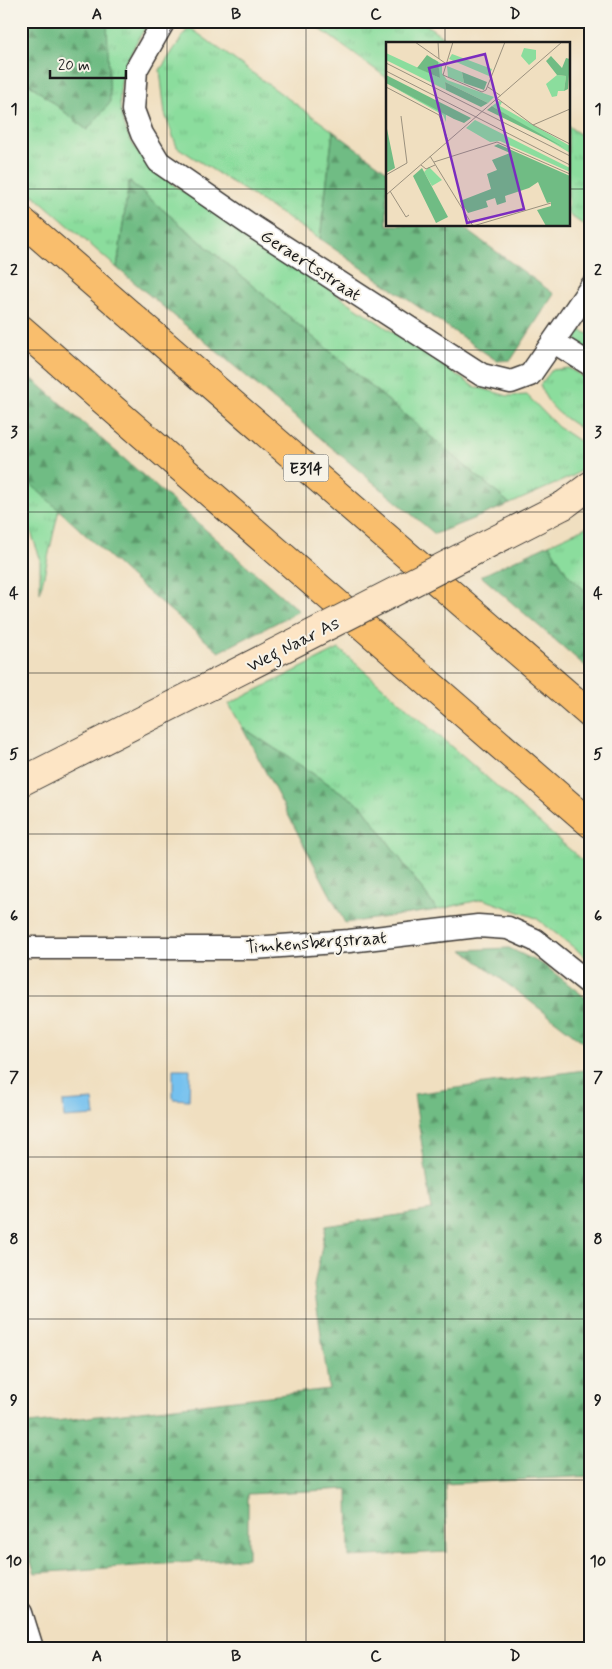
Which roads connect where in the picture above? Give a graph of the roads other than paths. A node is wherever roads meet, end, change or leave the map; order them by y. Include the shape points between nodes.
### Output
1 (164, 21) edge
2 (21, 220) edge
3 (591, 287) edge
4 (21, 329) edge
5 (554, 342) junction
6 (591, 365) edge
7 (591, 485) edge
8 (591, 498) edge
9 (564, 506) junction
10 (591, 715) edge
11 (21, 782) edge
12 (591, 824) edge
13 (21, 948) edge
14 (591, 985) edge
15 (21, 1614) edge
16 (32, 1648) edge

1 - 5 street, Geraertsstraat via 136,70 133,110 142,134 159,162 482,376 511,382 530,375
2 - 10 highway, E314
3 - 5 street, Geraertsstraat
4 - 12 highway
5 - 6 street
7 - 9 main road, Weg Naar As
8 - 9 main road, Weg Naar As
9 - 11 main road, Weg Naar As, bridge
13 - 14 street, Timkensbergstraat via 254,948 478,926 508,928 535,940
15 - 16 street

